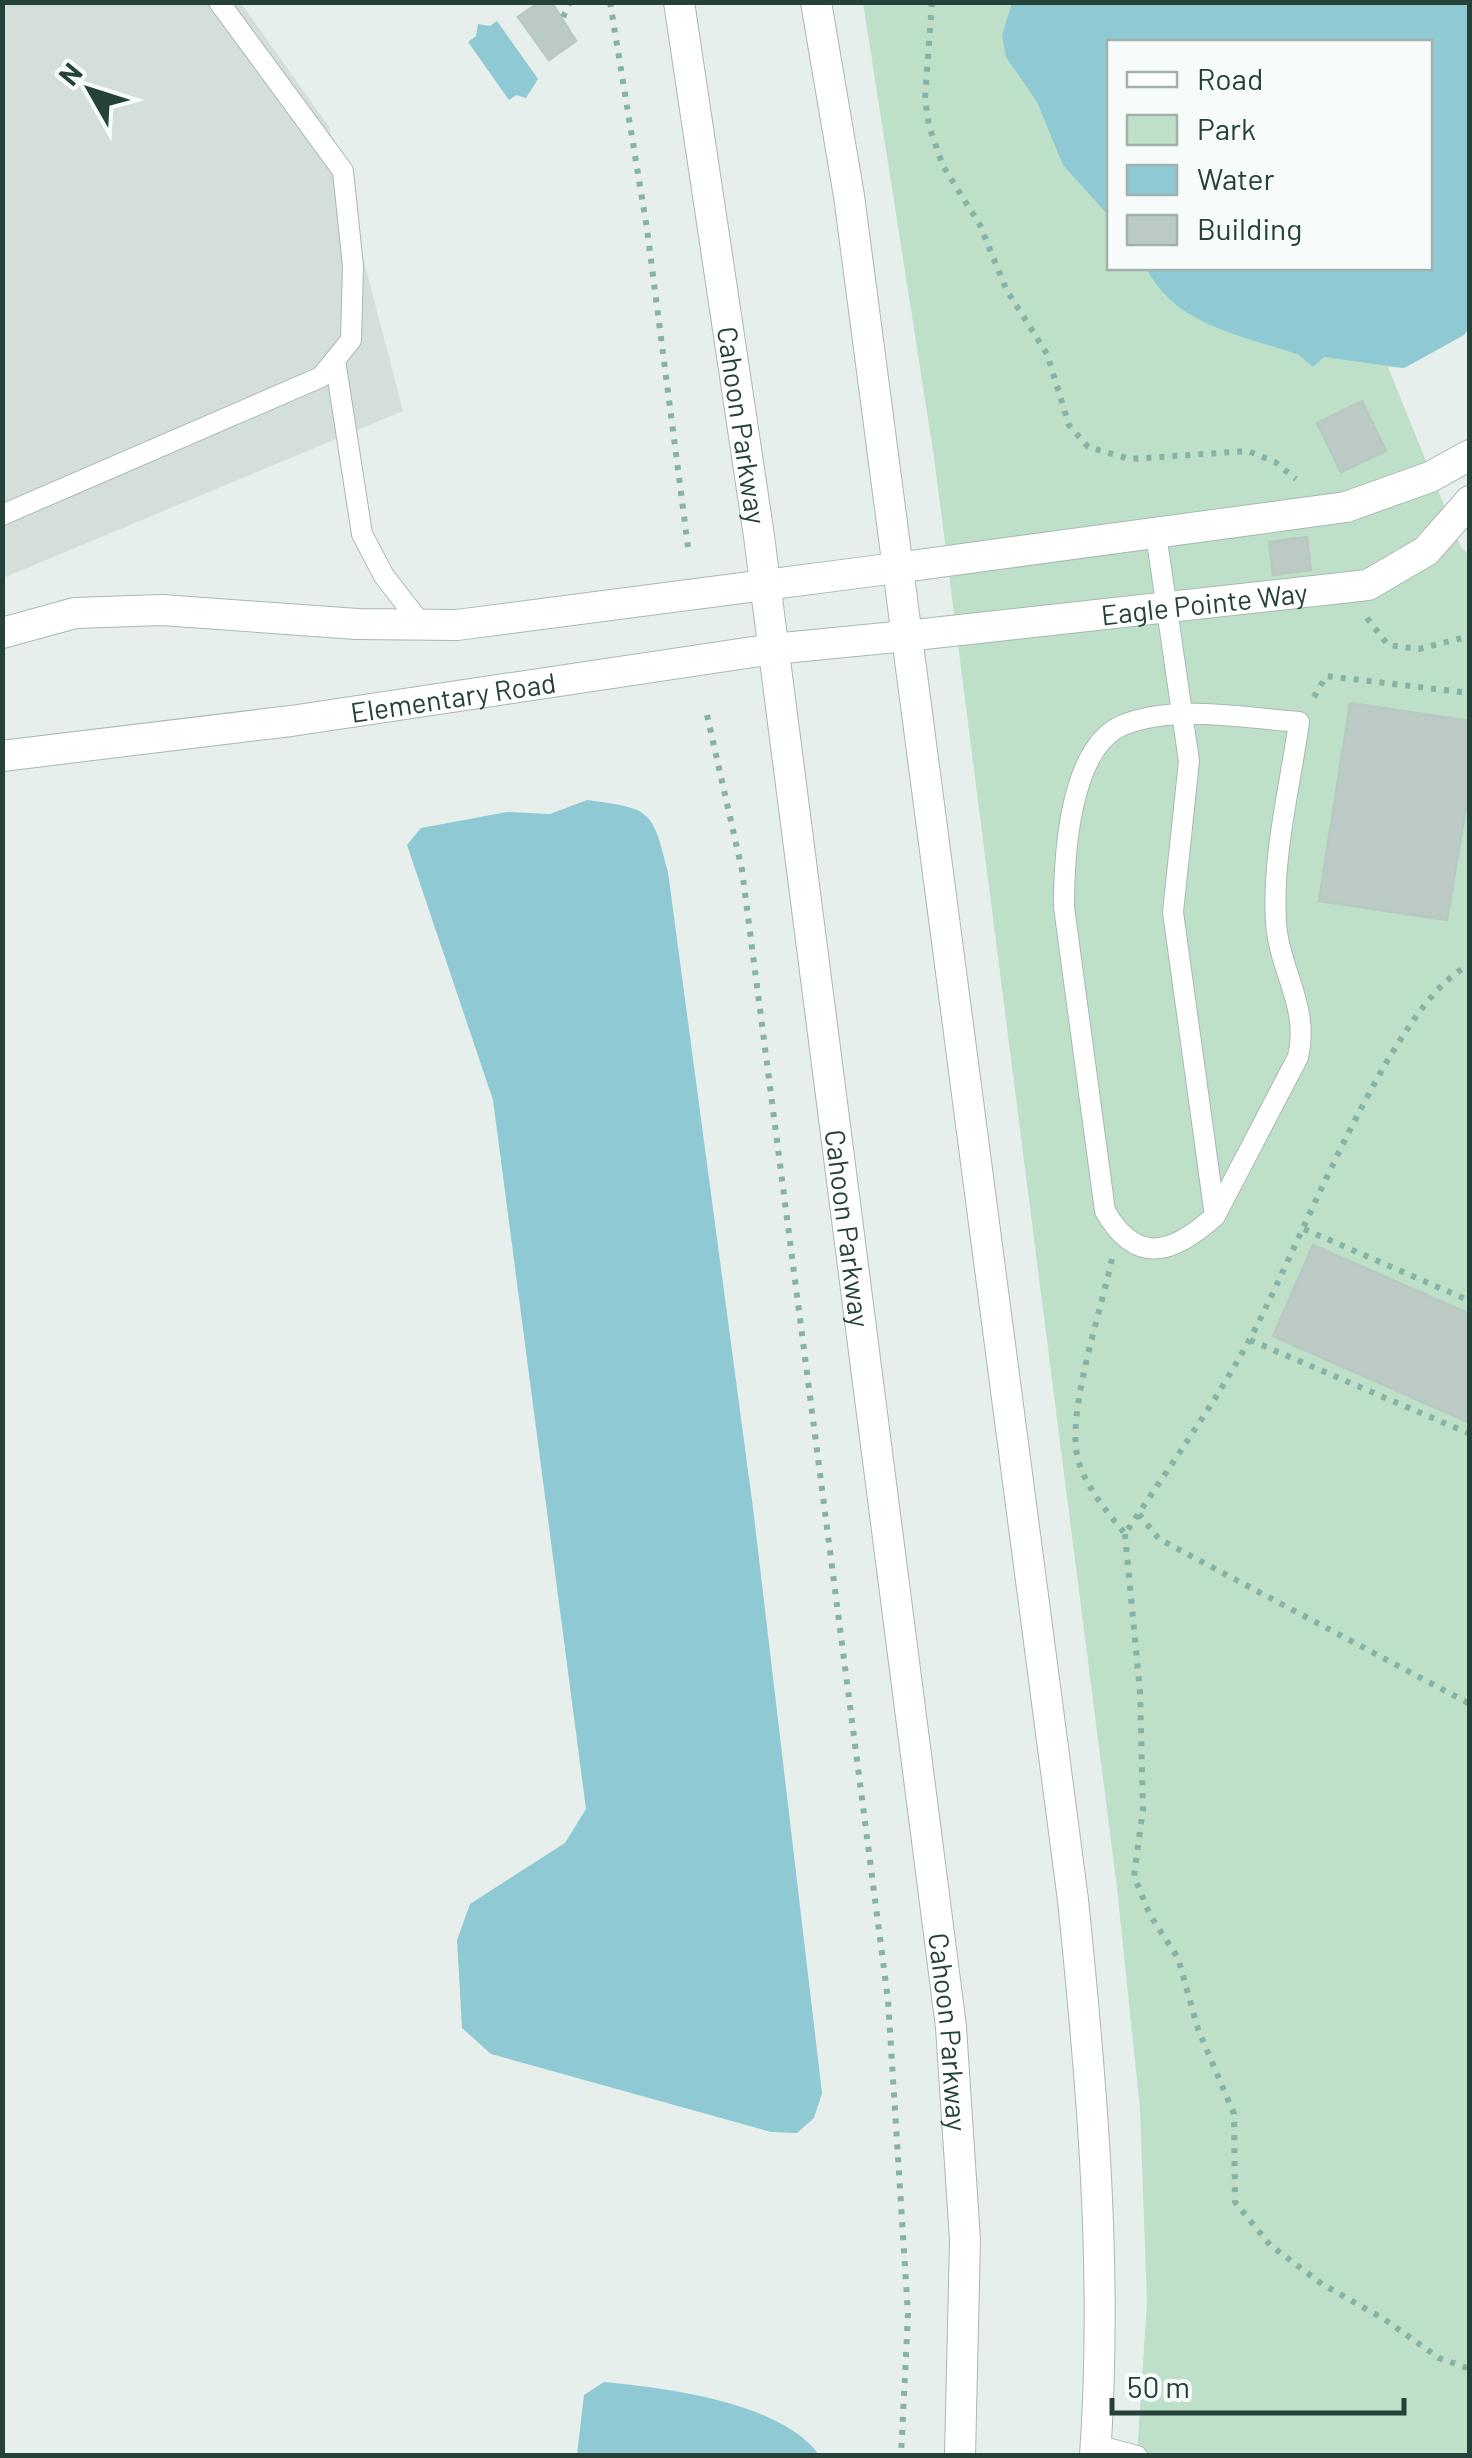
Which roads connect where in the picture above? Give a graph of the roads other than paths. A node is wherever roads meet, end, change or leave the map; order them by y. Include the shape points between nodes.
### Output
1 (219, 2) edge
2 (679, 2) edge
3 (816, 2) edge
4 (335, 360) junction
5 (1470, 455) edge
6 (1470, 501) edge
7 (2, 515) edge
8 (1156, 534) junction
9 (896, 568) junction
10 (765, 587) junction
11 (1167, 607) junction
12 (422, 626) junction
13 (2, 633) edge
14 (906, 636) junction
15 (773, 649) junction
16 (1182, 714) junction
17 (2, 756) edge
18 (1215, 1216) junction
19 (1095, 2450) edge
20 (960, 2456) edge
21 (1137, 2456) edge

1 - 4 lane via 343,171 353,266 351,340
2 - 10 street, Cahoon Parkway
3 - 9 street
4 - 7 lane via 320,377
4 - 12 lane via 362,534
5 - 8 street via 1388,493 1322,510
6 - 11 street, Eagle Pointe Way via 1426,552 1398,571 1351,587
8 - 9 street
8 - 11 lane
9 - 10 street
9 - 14 street
10 - 12 street
10 - 15 street, Cahoon Parkway
11 - 14 street, Eagle Pointe Way
11 - 16 lane
12 - 13 street via 162,610 75,614
14 - 15 street, Elementary Road
14 - 19 street via 1073,1900 1091,2080 1100,2280
15 - 17 street, Elementary Road via 291,721
15 - 20 street, Cahoon Parkway via 952,2027 965,2240
16 - 18 lane via 1189,762 1172,912
16 - 18 lane via 1299,722 1275,894 1276,928 1304,1029 1298,1057
16 - 18 lane via 1122,726 1086,764 1064,860 1064,907 1105,1211 1118,1233 1162,1250 1188,1240
19 - 21 lane

